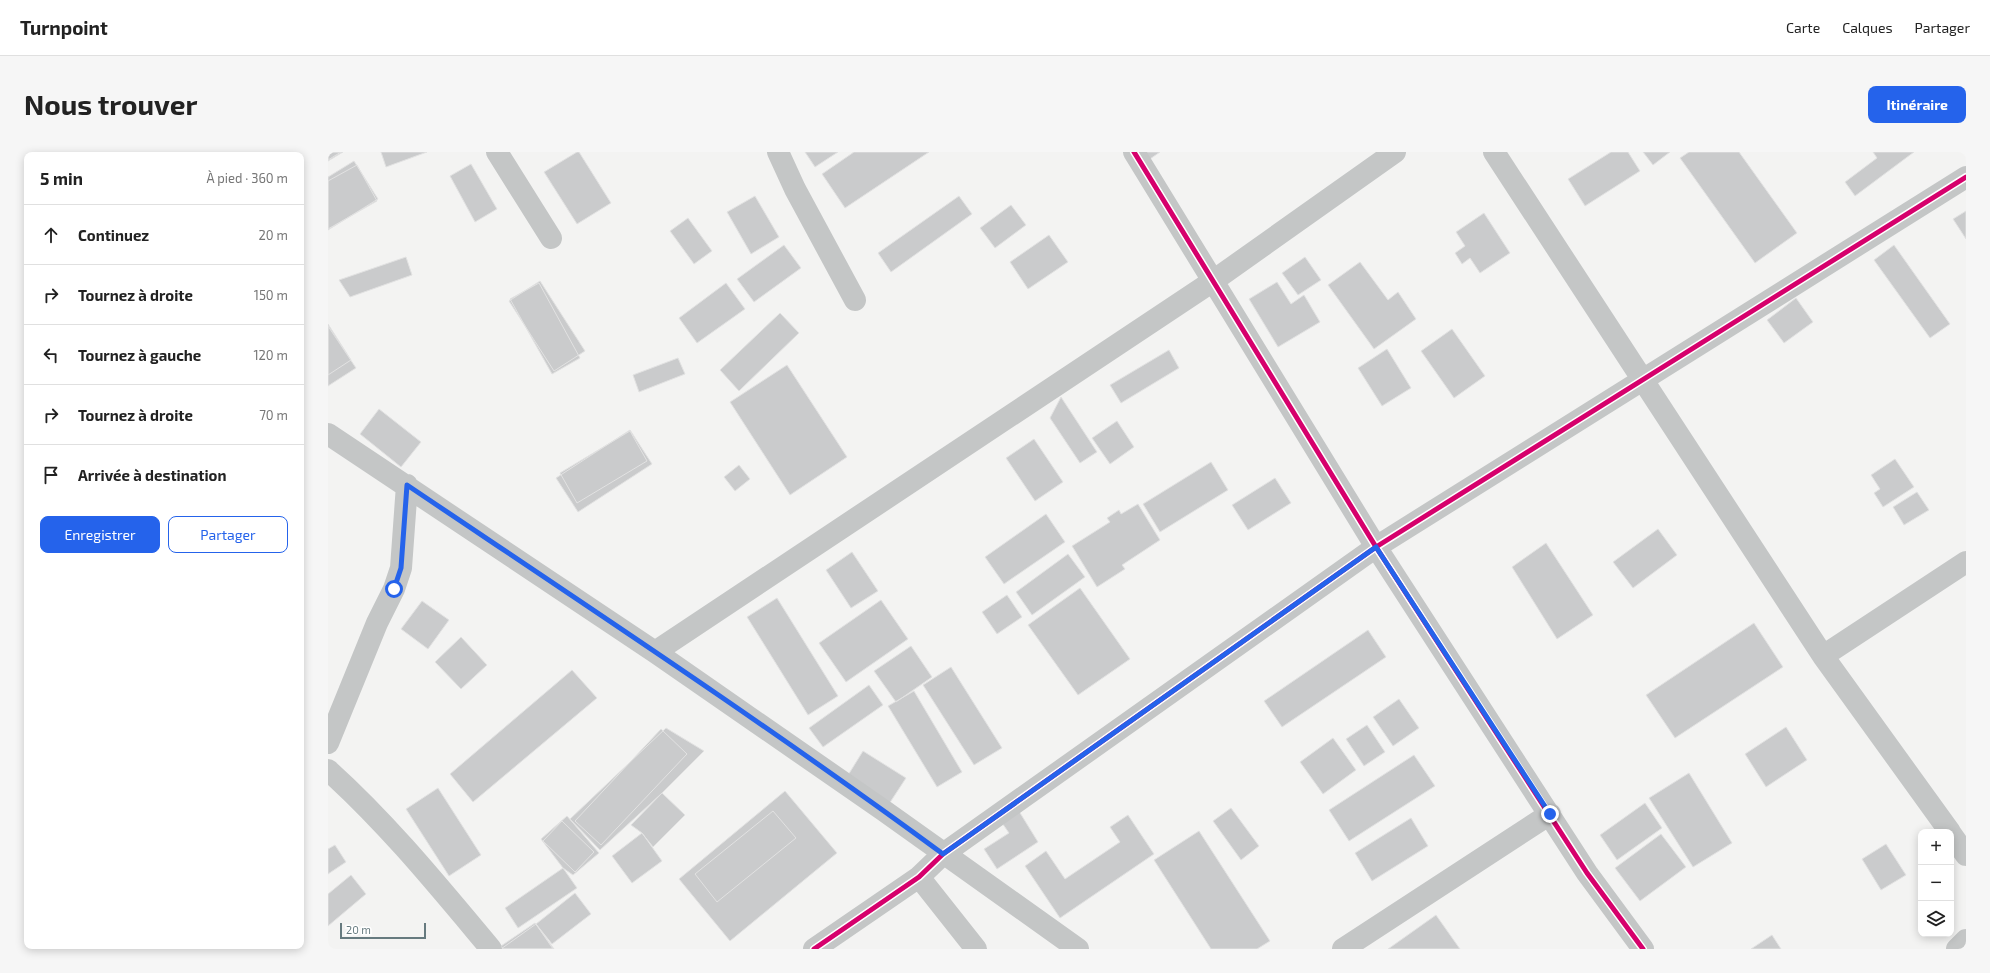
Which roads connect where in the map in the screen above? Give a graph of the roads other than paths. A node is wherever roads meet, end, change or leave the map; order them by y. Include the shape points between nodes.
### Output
1 (498, 152) edge
2 (778, 152) edge
3 (1134, 152) edge
4 (1396, 152) edge
5 (1494, 152) edge
6 (1966, 177) edge
7 (551, 238) dead end
8 (1213, 281) junction
9 (855, 300) dead end
10 (1643, 378) junction
11 (328, 434) edge
12 (407, 485) junction
13 (1376, 547) junction
14 (1966, 562) edge
15 (655, 652) junction
16 (1823, 656) junction
17 (328, 743) edge
18 (328, 770) edge
19 (1550, 814) junction
20 (1947, 829) edge
21 (1954, 838) edge
22 (943, 854) junction
23 (1966, 854) edge
24 (919, 876) junction
25 (1966, 940) edge
26 (491, 949) edge
27 (814, 949) edge
28 (976, 949) edge
29 (1078, 949) edge
30 (1343, 949) edge
31 (1643, 949) edge
32 (1957, 949) edge

1 - 7 street
2 - 9 street
3 - 8 street
4 - 8 street
5 - 10 street
6 - 10 street
8 - 13 street
8 - 15 street
10 - 13 street
10 - 16 street
11 - 12 street
12 - 15 street
12 - 17 street via 401,568
13 - 19 street
13 - 22 street
14 - 16 street
15 - 22 street
16 - 20 street
18 - 26 street via 360,799 440,887
19 - 30 street
19 - 31 street via 1587,873
21 - 23 street
22 - 24 street
22 - 29 street
24 - 27 street
24 - 28 street
25 - 32 street

